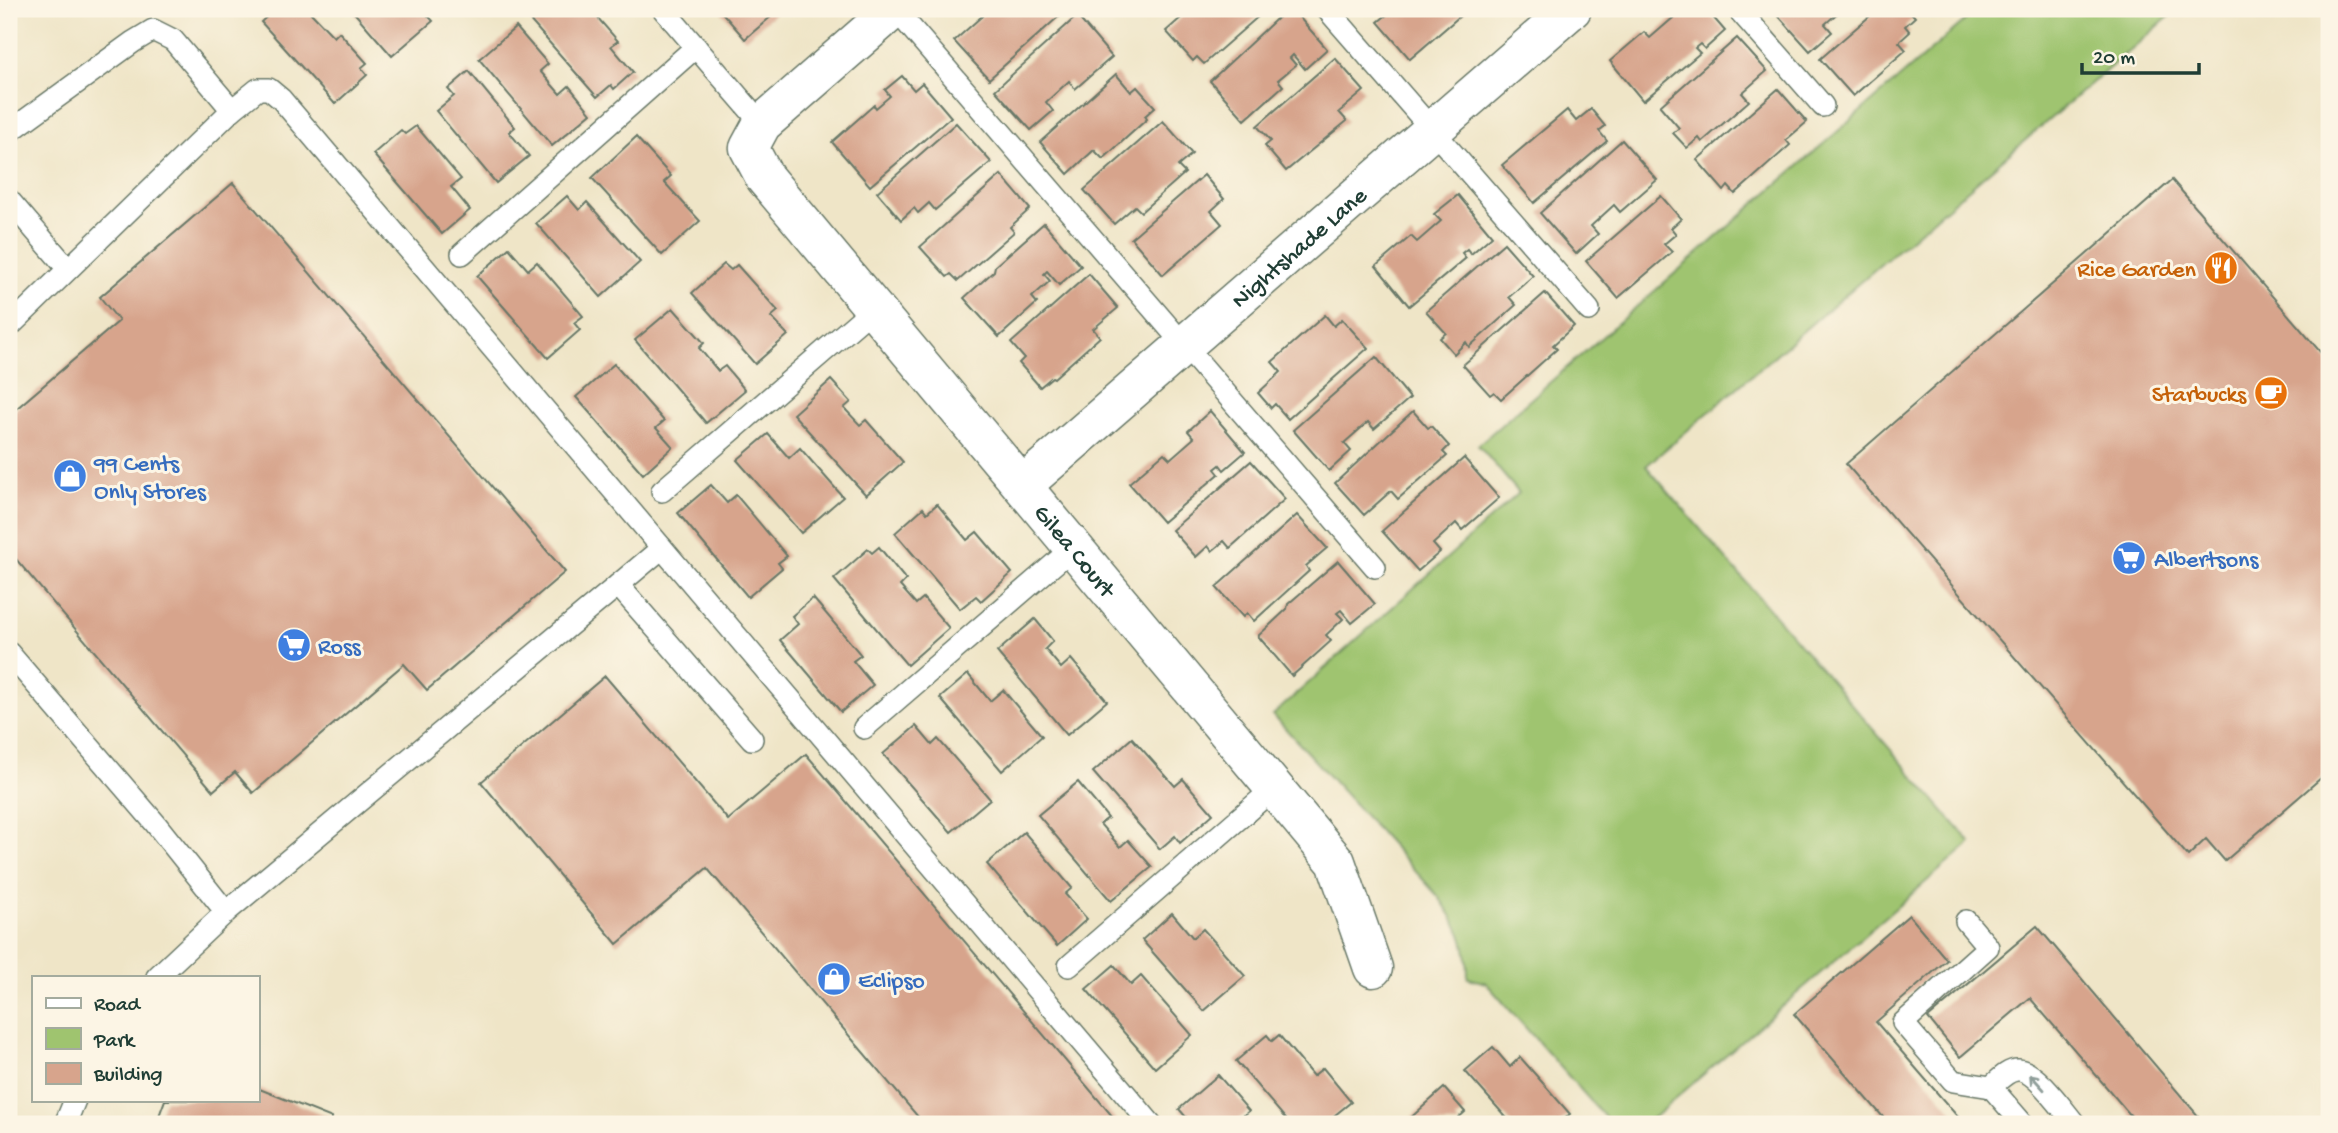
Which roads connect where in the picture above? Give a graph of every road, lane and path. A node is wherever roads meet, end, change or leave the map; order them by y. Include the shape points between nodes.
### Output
1 (663, 9) edge
2 (895, 9) edge
3 (1326, 9) edge
4 (1572, 9) edge
5 (1738, 9) edge
6 (696, 47) junction
7 (1824, 106) dead end
8 (232, 110) junction
9 (1432, 130) junction
10 (9, 132) edge
11 (755, 136) junction
12 (9, 200) edge
13 (462, 254) dead end
14 (68, 269) junction
15 (874, 308) junction
16 (1589, 310) dead end
17 (9, 327) edge
18 (1185, 345) junction
19 (1023, 485) junction
20 (662, 491) dead end
21 (1074, 547) junction
22 (662, 548) junction
23 (1375, 567) dead end
24 (618, 585) junction
25 (9, 653) edge
26 (864, 729) dead end
27 (752, 739) dead end
28 (1274, 788) junction
29 (226, 912) junction
30 (1966, 921) dead end
31 (1069, 966) dead end
32 (1373, 968) dead end
33 (158, 976) edge
34 (1991, 1087) junction
35 (74, 1102) edge
36 (65, 1124) edge
37 (1151, 1124) edge
38 (2023, 1124) edge
39 (2075, 1124) edge

1 - 6 lane
2 - 11 street
2 - 18 lane
3 - 9 lane
4 - 9 street, Nightshade Lane
5 - 7 lane
6 - 11 lane
6 - 13 lane
8 - 10 lane via 173,40 153,30
8 - 14 lane
8 - 22 lane via 258,89 269,89 281,99
9 - 16 lane
9 - 18 street, Nightshade Lane
11 - 15 street, Gilea Court via 765,178
12 - 14 lane
14 - 17 lane
15 - 19 street, Gilea Court
15 - 20 lane
18 - 19 street, Nightshade Lane
18 - 23 lane
19 - 21 street, Gilea Court
21 - 26 lane
21 - 28 street, Gilea Court
22 - 24 lane
22 - 37 lane
24 - 27 lane
24 - 29 lane
25 - 29 lane
28 - 31 lane
28 - 32 street, Gilea Court via 1336,862
29 - 33 lane
30 - 34 lane via 1988,947 1903,1023 1953,1081
34 - 38 lane
39 -> 34 lane via 2030,1073 2018,1069
35 - 36 lane

